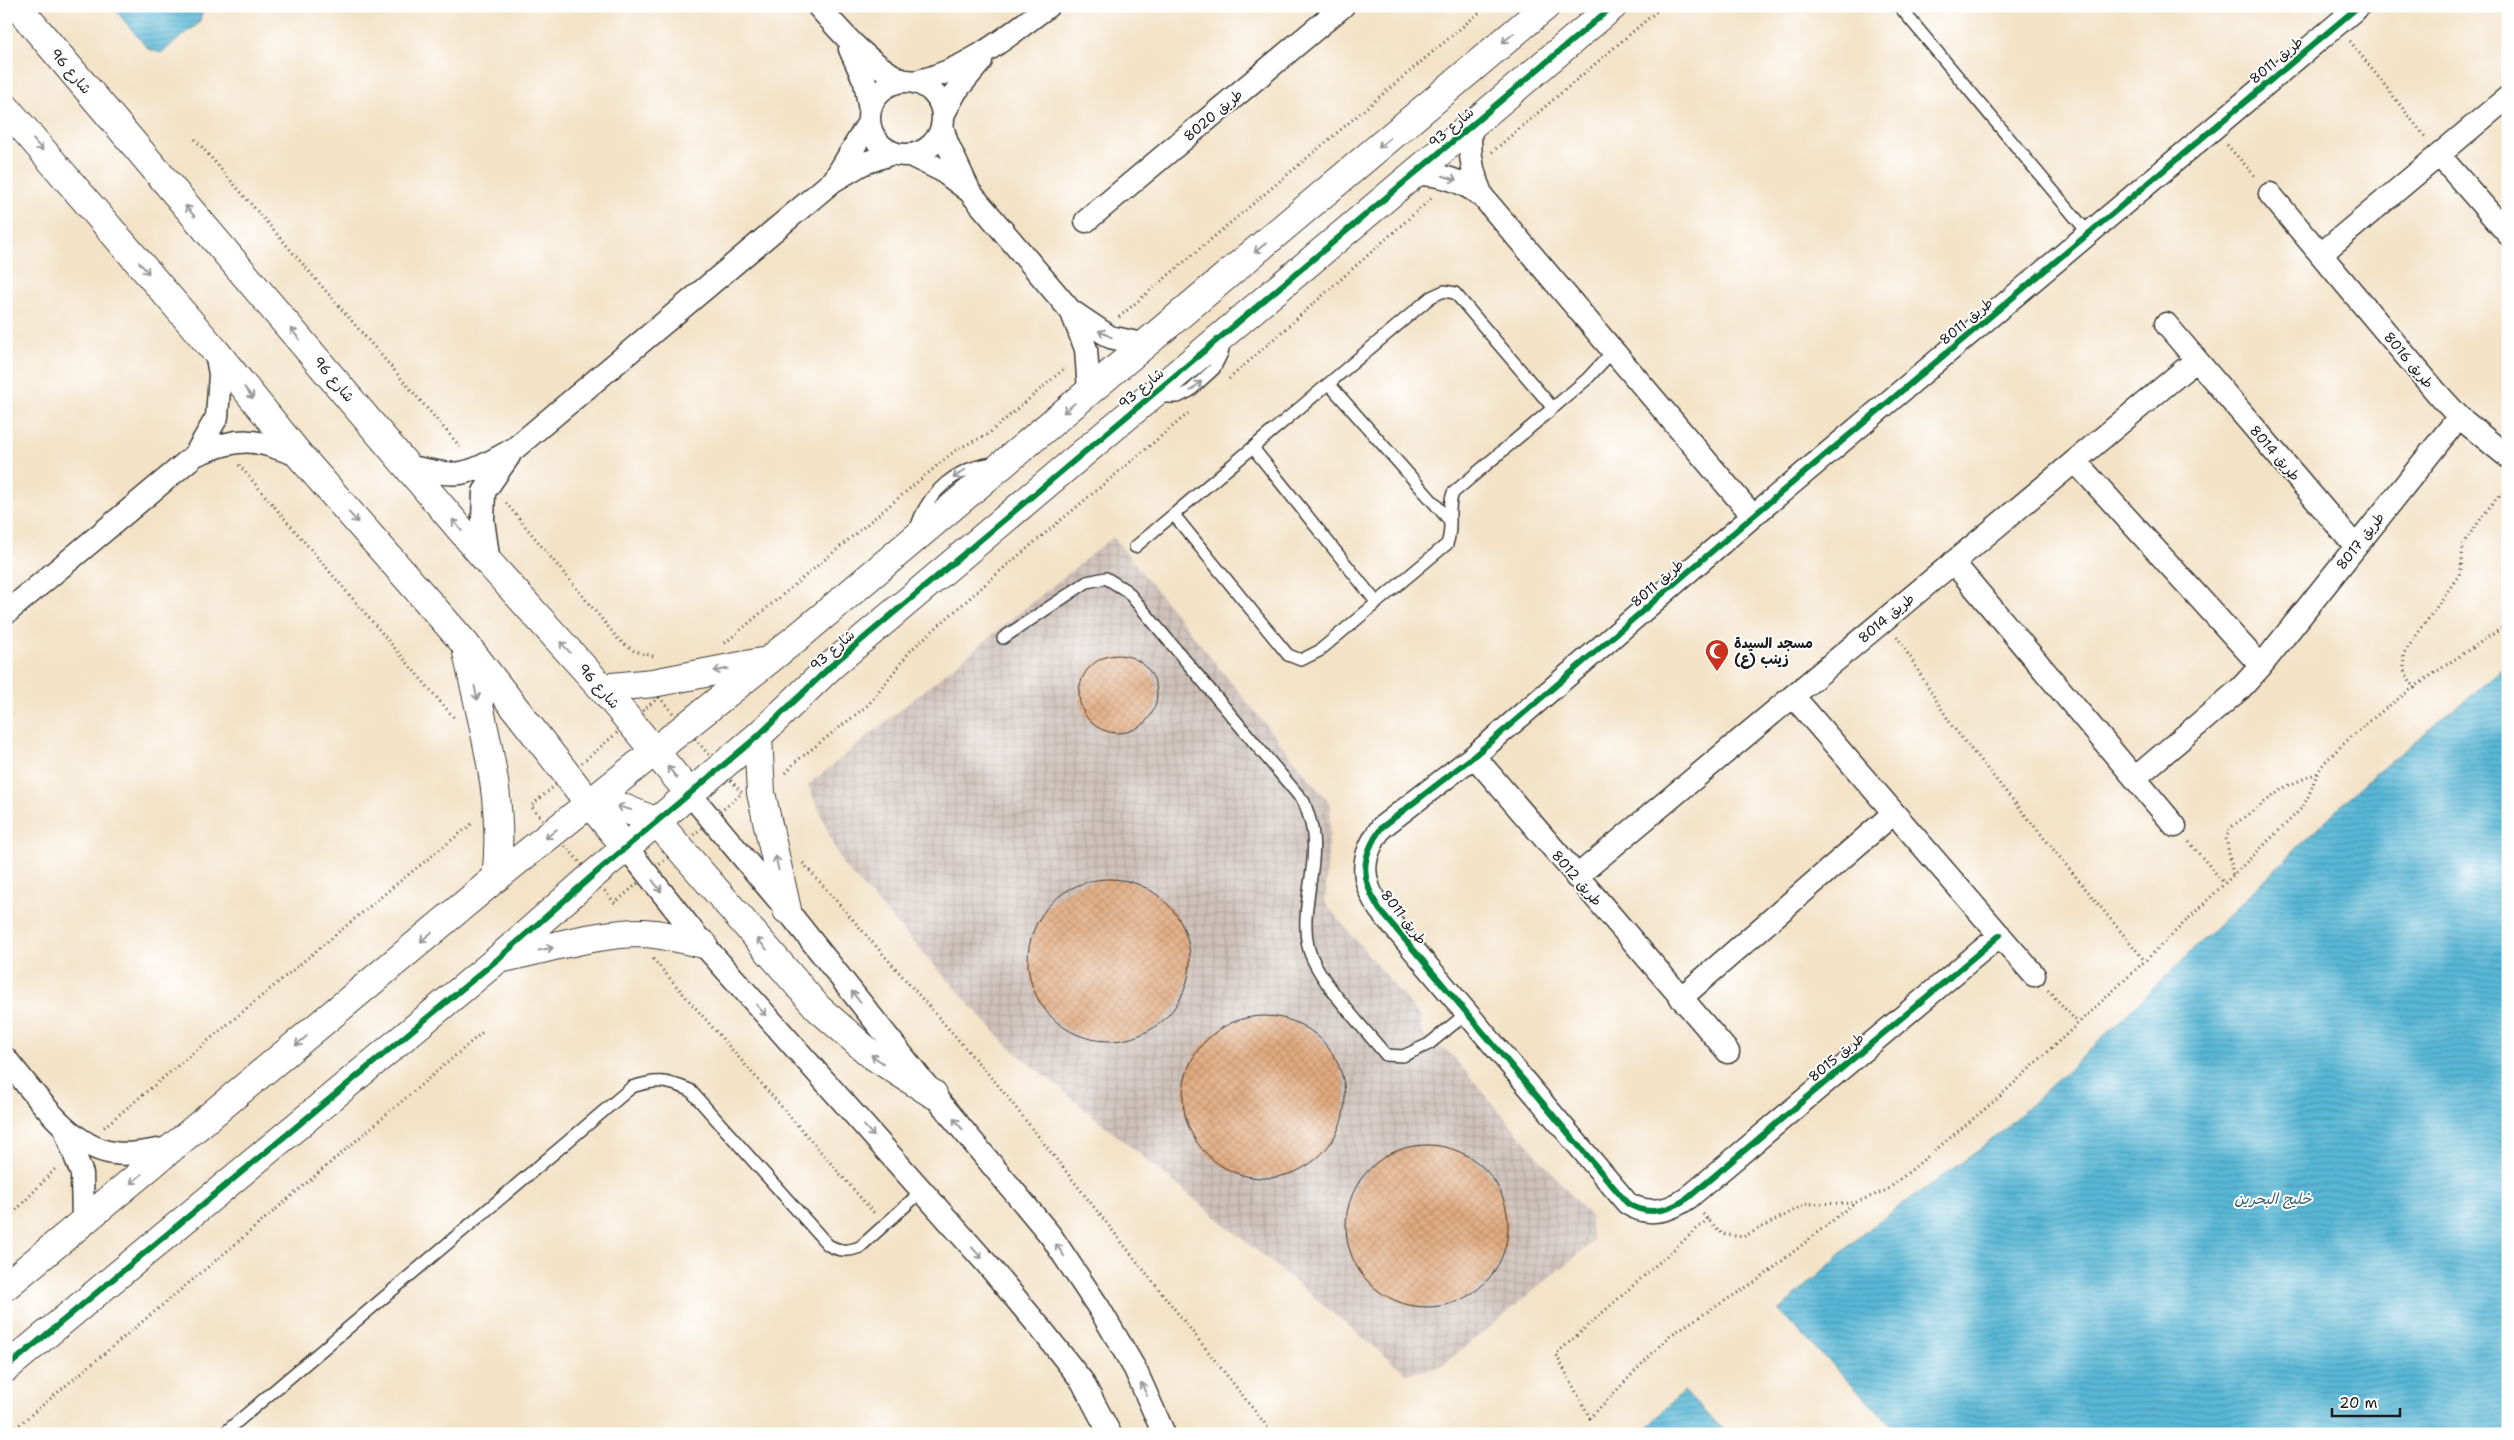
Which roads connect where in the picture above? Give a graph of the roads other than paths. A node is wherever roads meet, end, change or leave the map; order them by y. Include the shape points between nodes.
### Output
1 (16, 6) edge
2 (818, 6) edge
3 (1048, 6) edge
4 (1546, 6) edge
5 (1613, 6) edge
6 (1899, 6) edge
7 (2359, 6) edge
8 (1341, 7) edge
9 (844, 37) junction
10 (996, 46) junction
11 (909, 82) junction
12 (2508, 97) edge
13 (6, 108) edge
14 (869, 116) junction
15 (943, 120) junction
16 (1470, 126) junction
17 (902, 154) junction
18 (2439, 155) junction
19 (1414, 174) junction
20 (1463, 174) junction
21 (833, 181) junction
22 (969, 191) junction
23 (2270, 194) road end
24 (1086, 221) dead end
25 (2090, 234) junction
26 (2508, 234) edge
27 (2320, 254) junction
28 (2166, 324) dead end
29 (1093, 341) junction
30 (1146, 345) junction
31 (1613, 351) junction
32 (216, 352) junction
33 (2196, 360) junction
34 (1328, 384) junction
35 (1089, 391) junction
36 (1552, 408) junction
37 (2459, 417) junction
38 (1253, 448) junction
39 (195, 455) junction
40 (300, 456) junction
41 (2508, 456) edge
42 (2075, 461) junction
43 (407, 466) junction
44 (484, 475) junction
45 (1174, 515) junction
46 (1753, 516) junction
47 (1450, 520) junction
48 (2355, 546) junction
49 (1135, 547) dead end
50 (1953, 562) junction
51 (489, 563) junction
52 (1377, 603) junction
53 (6, 613) edge
54 (1003, 638) dead end
55 (466, 646) junction
56 (769, 661) junction
57 (2261, 666) junction
58 (602, 688) junction
59 (1793, 696) junction
60 (758, 736) junction
61 (654, 750) junction
62 (1474, 756) junction
63 (2134, 778) junction
64 (690, 795) junction
65 (589, 803) junction
66 (1894, 813) junction
67 (657, 822) junction
68 (2175, 826) road end
69 (626, 847) junction
70 (1576, 877) junction
71 (496, 878) junction
72 (787, 910) junction
73 (2000, 935) junction
74 (703, 944) junction
75 (498, 960) junction
76 (2034, 975) road end
77 (1681, 998) junction
78 (1467, 1013) junction
79 (1728, 1052) dead end
80 (6, 1059) edge
81 (933, 1094) junction
82 (80, 1146) junction
83 (175, 1147) junction
84 (922, 1191) junction
85 (1688, 1198) joint
86 (84, 1221) junction
87 (6, 1286) edge
88 (6, 1368) edge
89 (223, 1434) edge
90 (1110, 1434) edge
91 (1164, 1434) edge

43 -> 1 street, شارع 96
2 - 9 street
3 - 10 street
4 -> 30 street
5 - 16 street, شارع 93
6 - 25 lane
7 - 25 street, طريق 8011
8 - 24 street, طريق 8020
9 - 11 street via 873,64
9 - 14 street via 865,82
10 - 11 street via 954,70
10 - 15 street via 960,85
11 - 14 street via 885,88 873,101
11 - 15 street via 934,94
12 - 18 street
13 -> 32 street
14 - 17 street via 877,141
14 - 21 street
15 - 17 street via 938,137 931,146
15 - 22 street via 950,151
16 - 19 street, شارع 93
16 - 20 street via 1470,148
17 - 21 street via 862,164
17 - 22 street via 941,170
18 - 26 street
18 - 27 street
19 -> 20 street
19 - 60 street, شارع 93 via 832,666
20 - 31 street
21 - 44 street
22 - 29 street
23 - 27 street, طريق 8016
25 - 46 street, طريق 8011
27 - 37 street, طريق 8016
28 - 33 street, طريق 8014
30 -> 29 street via 1122,340
29 - 35 street
30 - 35 street
31 - 36 lane via 1587,379
31 - 46 street
32 - 39 street via 220,374 217,417
32 -> 40 street
33 - 42 street, طريق 8014
33 - 48 street, طريق 8014
34 - 36 lane via 1431,296 1444,291 1455,293
34 - 38 lane
34 - 47 lane
35 -> 56 street
36 - 47 lane via 1453,493 1448,506
37 - 41 street, طريق 8016
37 - 48 street, طريق 8017
38 - 45 lane
38 - 52 lane
39 - 40 street via 222,444 252,440
39 - 53 street
40 -> 55 street
42 - 50 street, طريق 8014
42 - 57 street
43 - 44 street via 456,475
51 -> 43 street, شارع 96
44 - 51 street via 482,505
45 - 49 lane
45 - 52 lane via 1288,655 1301,660 1319,651
46 - 62 street, طريق 8011
47 - 52 lane via 1452,531 1447,544
48 - 57 street, طريق 8017
50 - 59 street, طريق 8014
50 - 63 street
58 -> 51 street, شارع 96
54 - 78 lane via 1087,582 1106,578 1127,591 1304,802 1314,837 1306,929 1315,967 1386,1055 1403,1056 1429,1044
55 - 65 street
55 -> 71 street via 498,803 500,845
56 -> 58 street via 653,683
56 - 61 street
57 - 63 street, طريق 8017 via 2240,689
58 - 61 street, شارع 96
59 - 66 street
59 - 70 street, طريق 8014
60 - 64 street, شارع 93
72 -> 60 street via 761,793
64 -> 61 street, شارع 96
61 - 65 street
62 - 70 street, طريق 8012
62 - 78 street, طريق 8011 via 1382,827 1371,842 1365,859 1365,878 1370,895
63 - 68 street
64 - 67 street, شارع 93
64 - 72 street
67 -> 65 street via 636,811
65 - 69 street
65 -> 71 street
66 - 73 street
66 - 77 street
67 - 69 street, شارع 93
81 -> 67 street via 872,1055 818,1008
69 -> 74 street
69 - 75 street, شارع 93
70 - 77 street, طريق 8012
71 -> 83 street
81 -> 72 street
73 - 76 street
73 - 85 street, طريق 8015
75 -> 74 street via 613,935 674,936
74 -> 84 street
75 - 88 street, شارع 93
77 - 79 street, طريق 8012
78 - 85 street, طريق 8011 via 1628,1203 1637,1210 1656,1212 1677,1206
80 - 82 street
91 -> 81 street via 1135,1369 1051,1236
82 - 83 street via 116,1154
82 - 86 street
83 -> 86 street
84 - 89 lane via 860,1248 838,1250 828,1245 690,1090 671,1082 651,1081 632,1087
84 -> 90 street via 1082,1381
86 - 87 street

